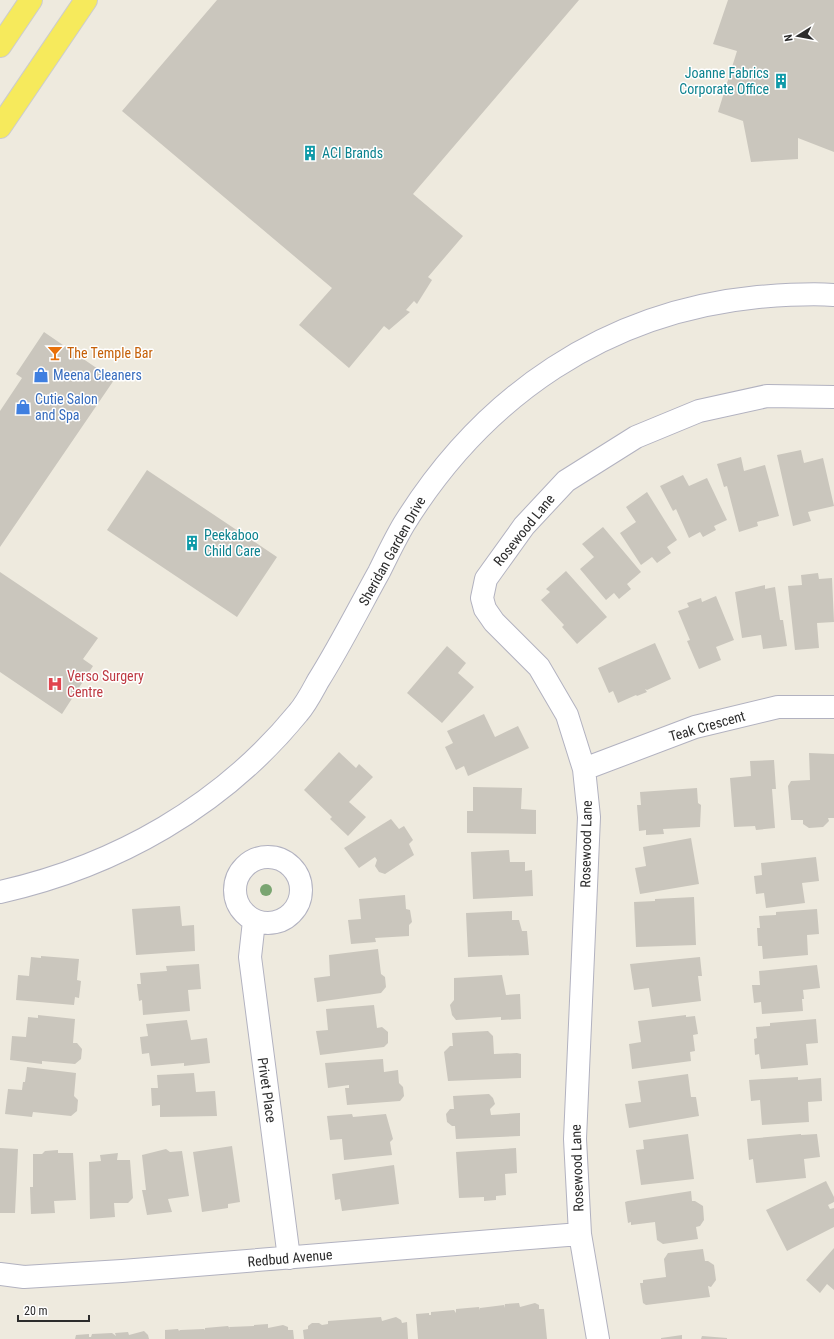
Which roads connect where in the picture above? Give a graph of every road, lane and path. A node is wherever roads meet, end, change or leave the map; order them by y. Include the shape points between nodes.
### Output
1 (31, 0) edge
2 (86, 0) edge
3 (0, 46) edge
4 (0, 127) edge
5 (834, 295) edge
6 (834, 397) edge
7 (834, 707) edge
8 (584, 769) junction
9 (0, 892) edge
10 (254, 921) dead end
11 (580, 1234) junction
12 (289, 1258) junction
13 (0, 1274) edge
14 (598, 1339) edge

1 - 3 main road
2 - 4 main road
5 - 9 street, Sheridan Garden Drive via 781,295 702,306 634,327 599,342 535,380 479,427 427,488 299,712 243,772 164,829 96,863
6 - 8 street, Rosewood Lane via 768,396 699,411 636,437 566,481 503,553 486,579 482,598 485,609 494,622 539,667 567,715
7 - 8 street, Teak Crescent via 778,707 695,727
8 - 11 street, Rosewood Lane via 589,817 575,1139
10 - 12 street, Privet Place via 250,957
11 - 12 street, Redbud Avenue
11 - 14 street, Rosewood Lane
12 - 13 street, Redbud Avenue via 31,1277

